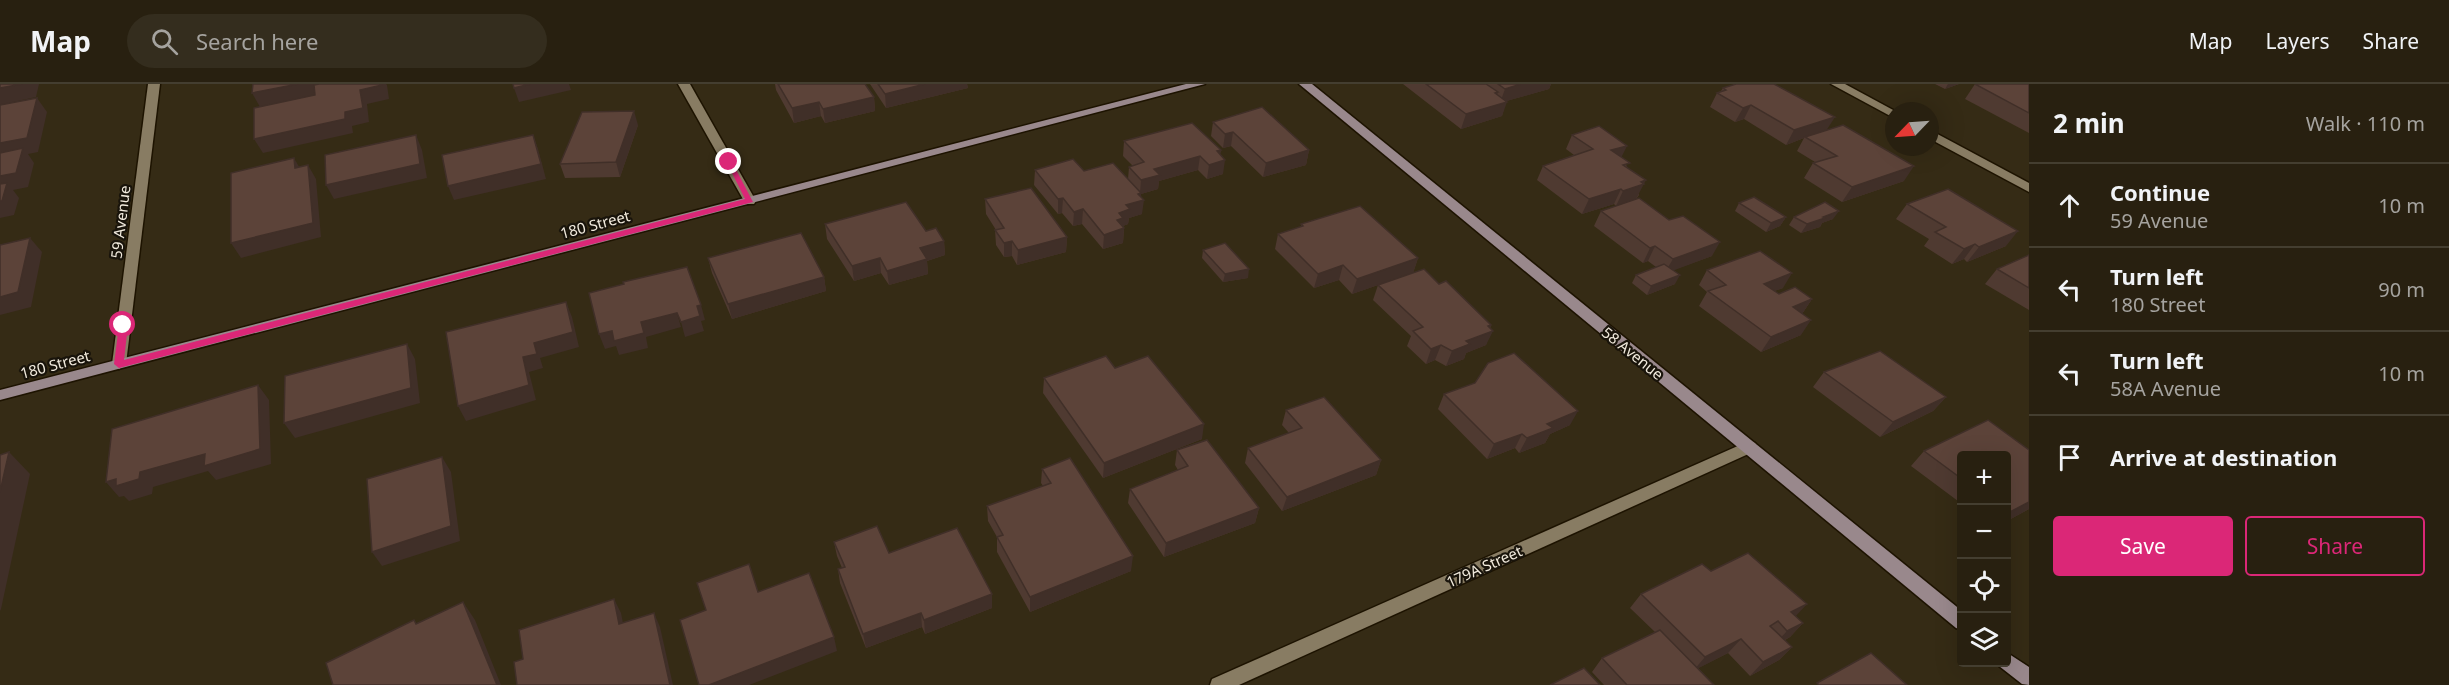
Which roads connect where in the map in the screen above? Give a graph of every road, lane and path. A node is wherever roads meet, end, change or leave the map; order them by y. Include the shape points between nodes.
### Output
1 (154, 84) edge
2 (684, 84) edge
3 (1199, 84) edge
4 (1305, 84) edge
5 (1837, 84) edge
6 (1885, 110) edge
7 (1939, 139) edge
8 (2029, 188) edge
9 (750, 201) junction
10 (119, 364) junction
11 (0, 395) edge
12 (1749, 447) junction
13 (1957, 618) edge
14 (2011, 663) edge
15 (2029, 678) edge
16 (1219, 685) edge

1 - 10 street, 59 Avenue
2 - 9 street
3 - 9 street, 180 Street
4 - 12 street, 58 Avenue
5 - 6 street
7 - 8 street
9 - 10 street, 180 Street
10 - 11 street, 180 Street
12 - 13 street, 58 Avenue
12 - 16 street, 179A Street
14 - 15 street

